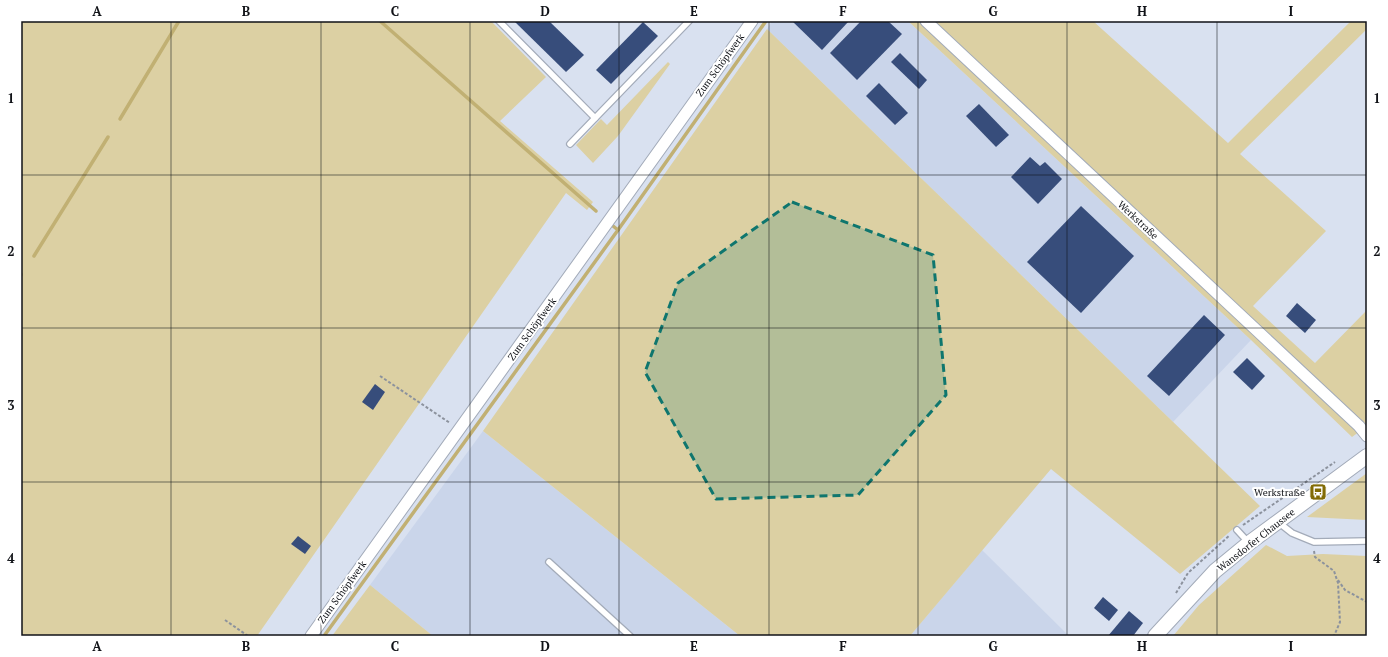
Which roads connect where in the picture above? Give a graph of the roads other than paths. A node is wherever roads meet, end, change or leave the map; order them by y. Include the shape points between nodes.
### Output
1 (499, 21) edge
2 (690, 21) edge
3 (752, 21) edge
4 (926, 21) edge
5 (595, 118) junction
6 (570, 144) dead end
7 (1367, 436) edge
8 (1367, 456) edge
9 (1278, 522) junction
10 (1237, 530) road end
11 (1367, 541) edge
12 (1249, 543) junction
13 (549, 562) dead end
14 (310, 636) edge
15 (630, 636) edge
16 (1155, 636) edge

1 - 5 lane
2 - 5 lane
3 - 14 street, Zum Schöpfwerk
4 - 7 street, Werkstraße
5 - 6 lane
8 - 9 street, Wansdorfer Chaussee
9 - 11 lane via 1292,533 1314,542
9 - 12 street, Wansdorfer Chaussee
10 - 12 lane
12 - 16 street, Wansdorfer Chaussee via 1215,571
13 - 15 lane

